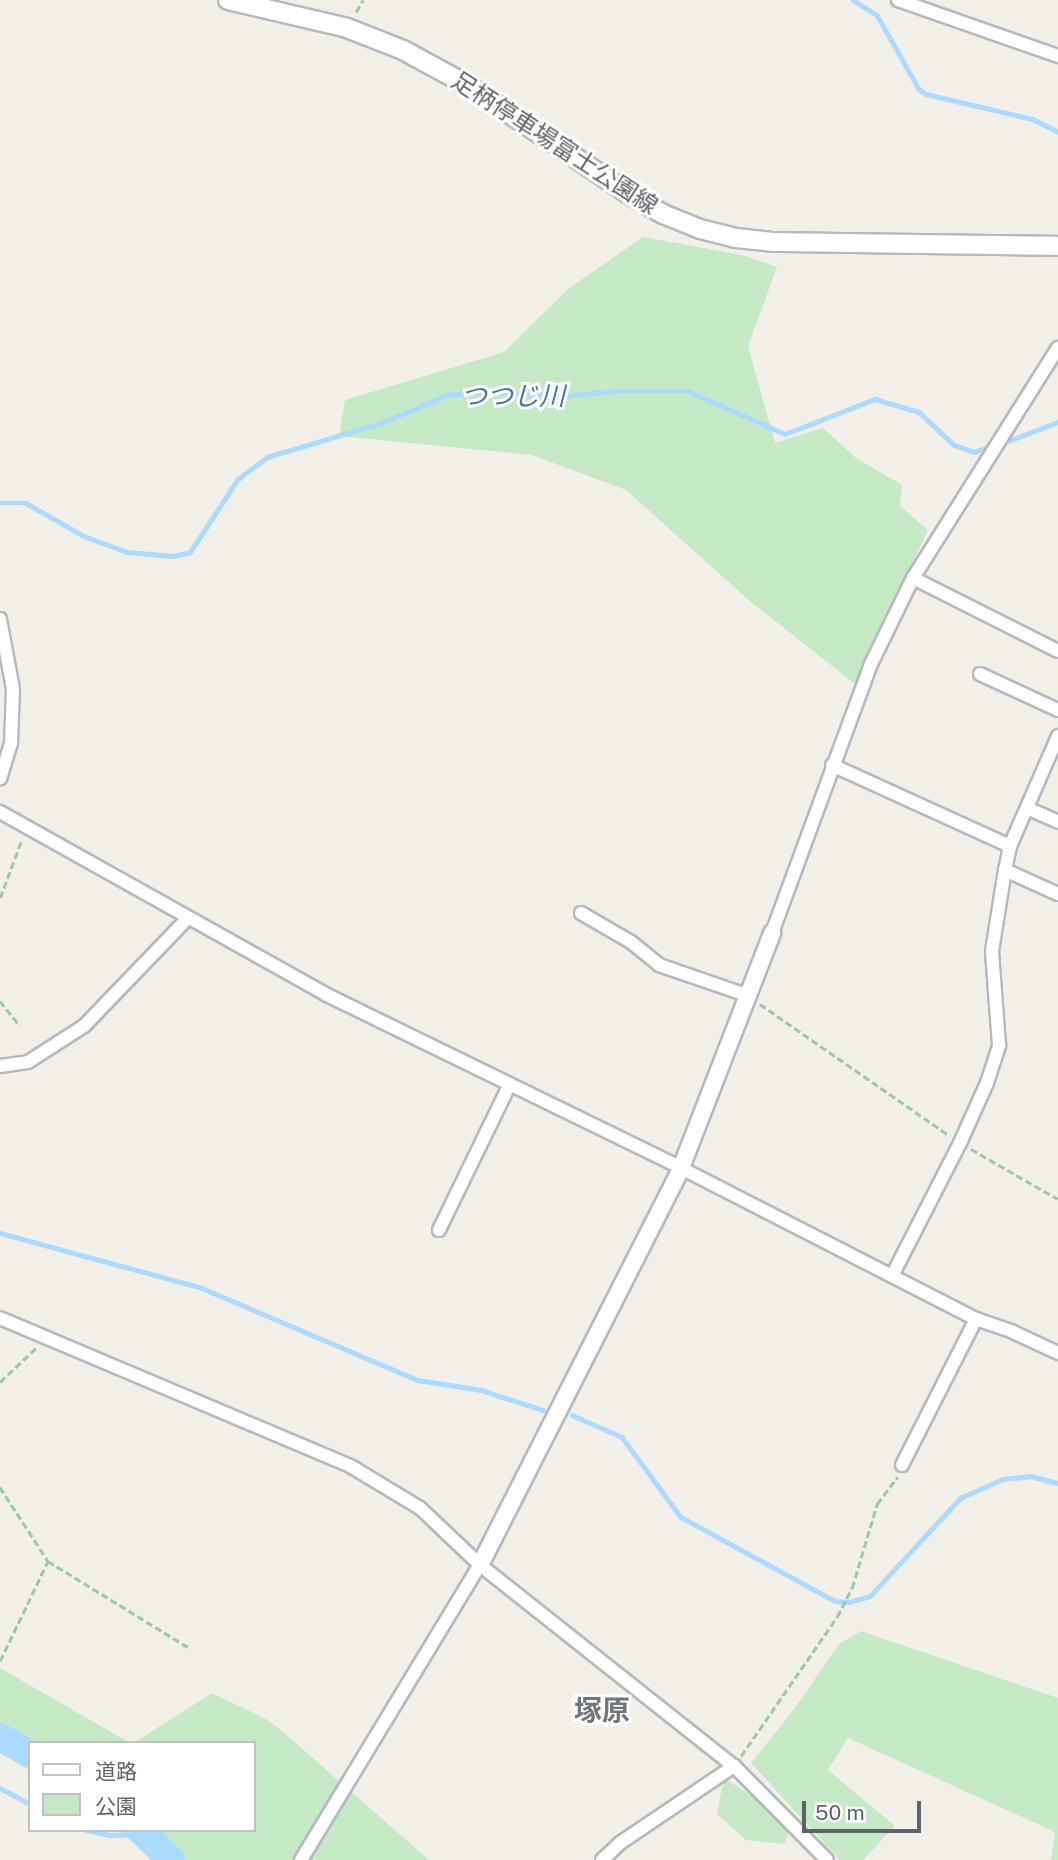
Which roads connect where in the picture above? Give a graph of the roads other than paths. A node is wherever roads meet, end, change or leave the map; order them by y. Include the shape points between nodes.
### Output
1 (228, 0) edge
2 (898, 0) edge
3 (1058, 55) edge
4 (1058, 246) edge
5 (1058, 348) edge
6 (913, 578) junction
7 (0, 618) edge
8 (1058, 651) edge
9 (980, 674) dead end
10 (1058, 710) edge
11 (1058, 736) edge
12 (832, 765) junction
13 (0, 778) edge
14 (1027, 808) junction
15 (0, 812) edge
16 (1058, 822) edge
17 (1010, 846) junction
18 (1005, 870) junction
19 (1058, 894) edge
20 (581, 913) dead end
21 (188, 918) junction
22 (772, 933) joint
23 (749, 996) junction
24 (0, 1066) edge
25 (510, 1084) junction
26 (681, 1168) junction
27 (439, 1230) dead end
28 (893, 1274) junction
29 (0, 1318) edge
30 (976, 1320) junction
31 (1058, 1353) edge
32 (902, 1465) road end
33 (481, 1564) junction
34 (734, 1766) junction
35 (301, 1860) edge
36 (602, 1860) edge
37 (827, 1860) edge

1 - 4 main road, 足柄停車場富士公園線 via 347,28 412,55 469,86 645,203 700,229 775,242
2 - 3 street
5 - 6 street
6 - 8 street
6 - 12 street via 871,664
7 - 13 street via 13,689 11,743
9 - 10 street
11 - 14 street
12 - 17 street
12 - 22 street
14 - 16 street
14 - 17 street
15 - 21 street
17 - 18 street
18 - 19 street
18 - 28 street via 992,951 999,1045 960,1143
20 - 23 street via 631,942 659,965
21 - 24 street via 84,1026 28,1062
21 - 25 street via 325,994
22 - 23 street
23 - 26 street
25 - 26 street
25 - 27 street
26 - 28 street
26 - 33 street
28 - 30 street
29 - 33 street via 352,1467 419,1508
30 - 31 street
30 - 32 street
33 - 34 street
33 - 35 street
34 - 36 street
34 - 37 street

